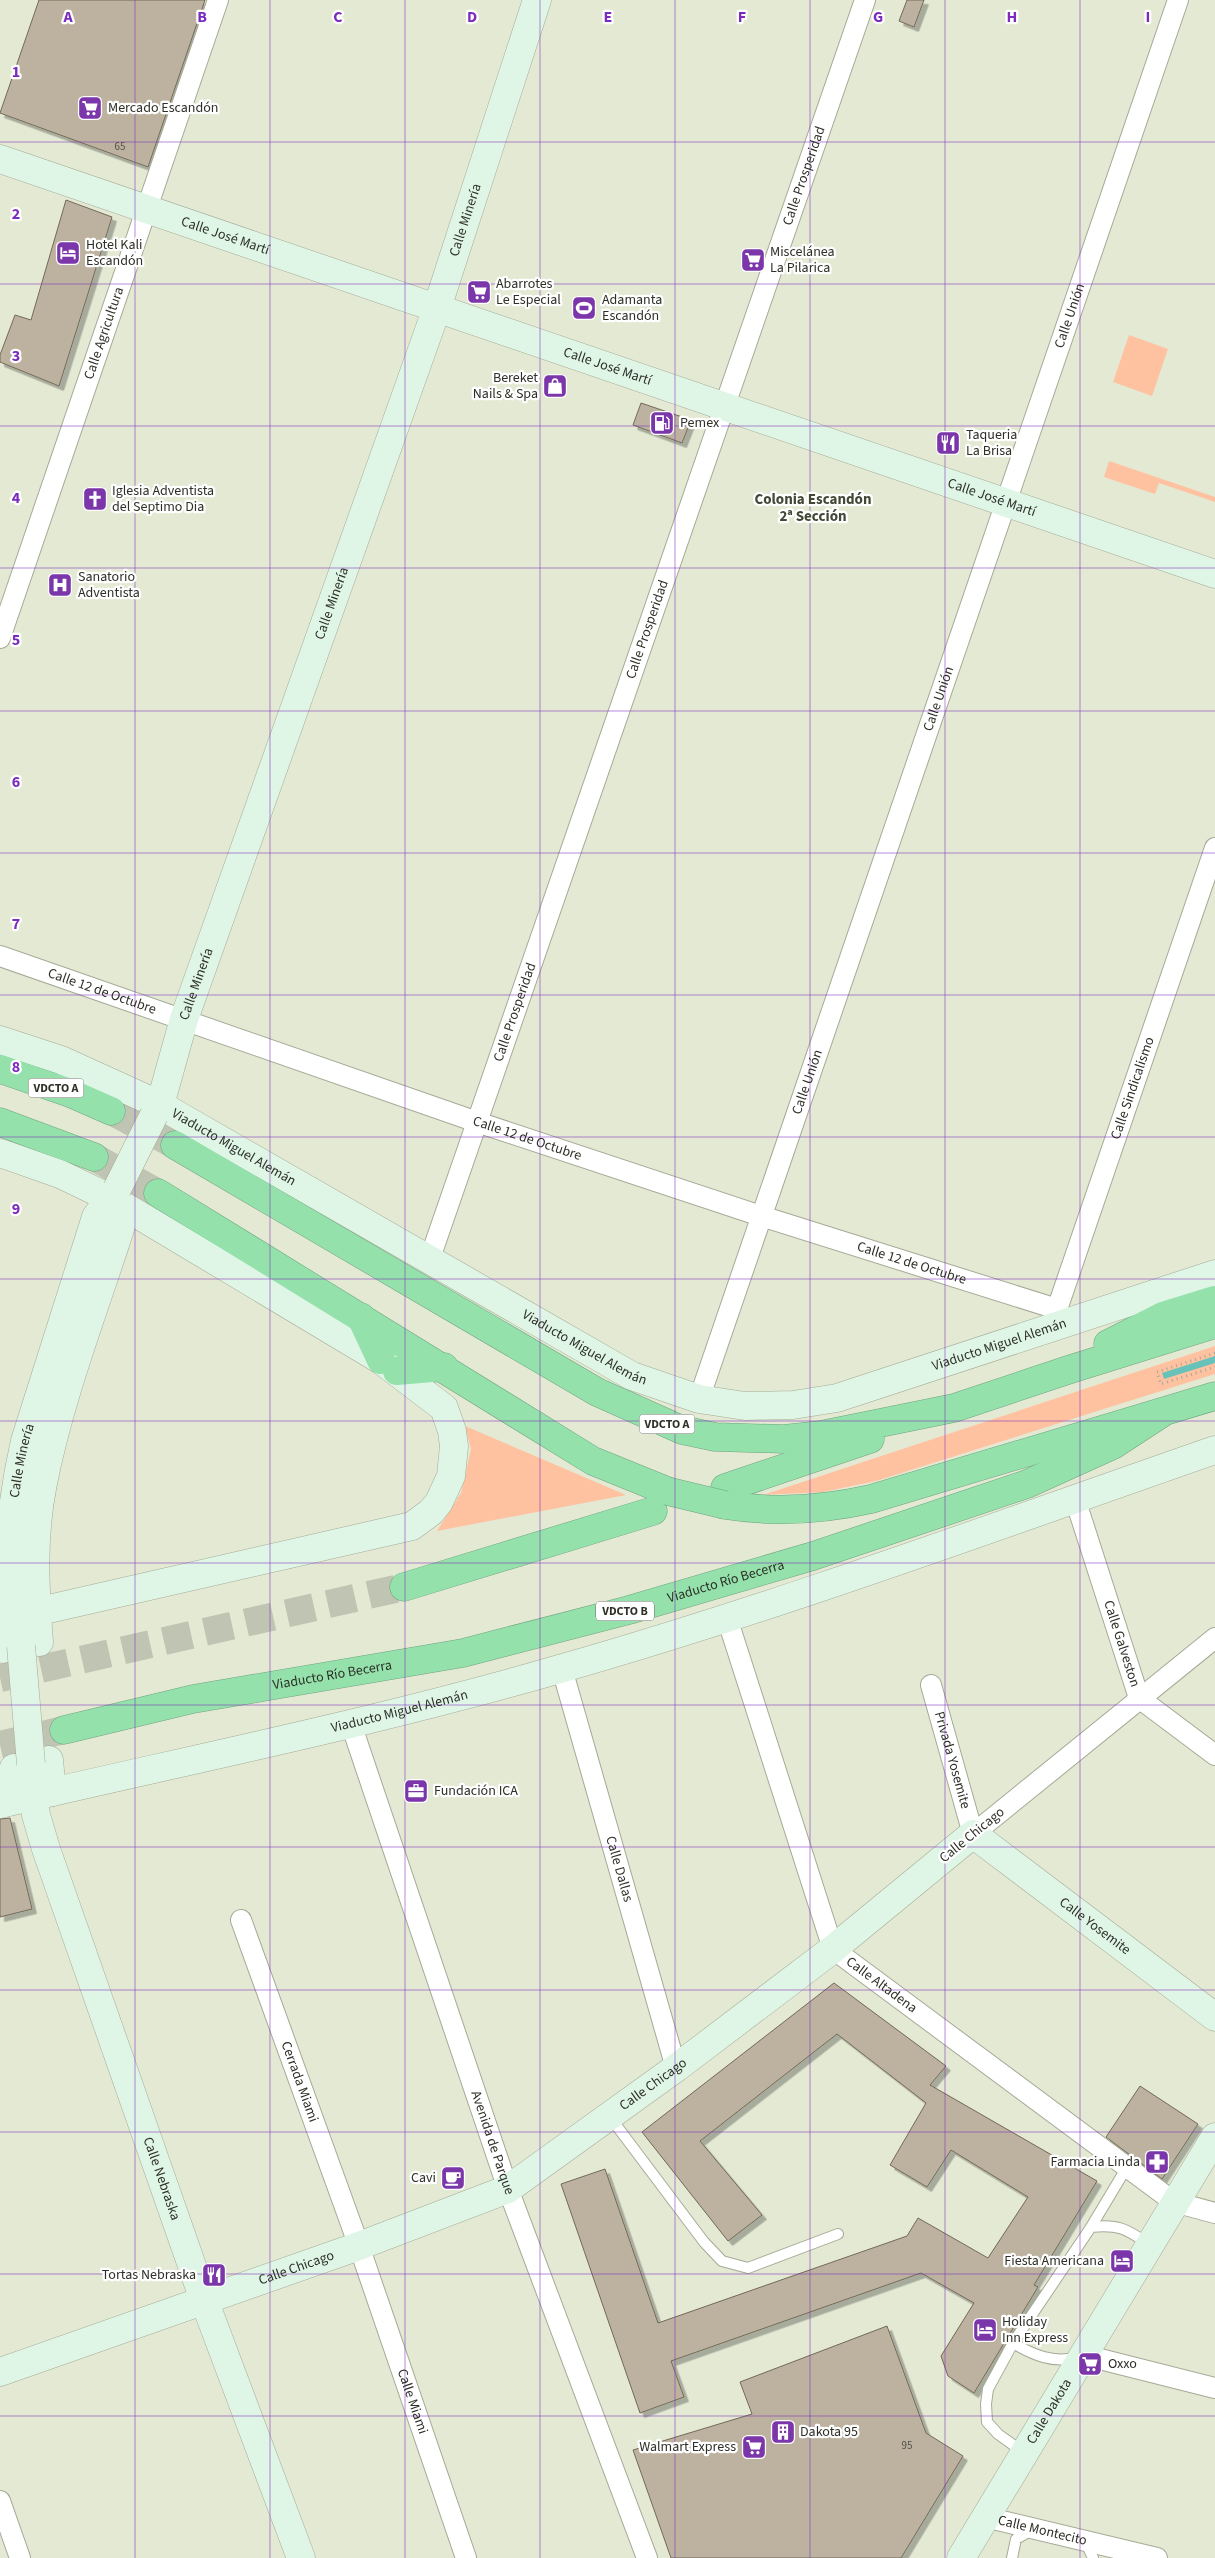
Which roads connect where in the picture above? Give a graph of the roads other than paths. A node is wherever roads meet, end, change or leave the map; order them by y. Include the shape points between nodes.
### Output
1 (218, 0) edge
2 (536, 0) edge
3 (865, 0) edge
4 (1178, 0) edge
5 (0, 159) edge
6 (146, 209) junction
7 (437, 308) junction
8 (724, 406) junction
9 (1006, 502) junction
10 (1215, 574) edge
11 (0, 638) edge
12 (1215, 848) edge
13 (0, 956) edge
14 (184, 1019) junction
15 (0, 1040) edge
16 (0, 1069) edge
17 (157, 1110) junction
18 (111, 1111) tunnel mouth
19 (0, 1122) edge
20 (477, 1122) junction
21 (175, 1145) tunnel mouth
22 (0, 1153) edge
23 (94, 1157) tunnel mouth
24 (158, 1193) tunnel mouth
25 (114, 1194) junction
26 (761, 1216) junction
27 (430, 1258) junction
28 (1215, 1274) edge
29 (1215, 1300) edge
30 (361, 1316) junction
31 (1054, 1318) junction
32 (1215, 1324) edge
33 (389, 1365) junction
34 (444, 1368) junction
35 (1072, 1368) junction
36 (1215, 1396) edge
37 (699, 1399) junction
38 (954, 1408) junction
39 (1162, 1413) junction
40 (1215, 1450) edge
41 (725, 1496) junction
42 (1075, 1499) junction
43 (660, 1501) junction
44 (404, 1587) tunnel mouth
45 (37, 1612) junction
46 (727, 1618) junction
47 (5, 1619) edge
48 (1215, 1638) edge
49 (16, 1646) edge
50 (562, 1669) junction
51 (931, 1685) dead end
52 (1139, 1698) junction
53 (351, 1724) junction
54 (64, 1730) tunnel mouth
55 (1215, 1755) edge
56 (32, 1764) junction
57 (42, 1794) junction
58 (0, 1798) edge
59 (0, 1804) edge
60 (973, 1834) junction
61 (241, 1920) dead end
62 (833, 1948) junction
63 (1215, 2017) edge
64 (676, 2068) junction
65 (609, 2116) junction
66 (1215, 2137) edge
67 (1127, 2167) junction
68 (508, 2189) junction
69 (1174, 2202) junction
70 (1215, 2213) edge
71 (1091, 2228) junction
72 (838, 2234) dead end
73 (1149, 2244) junction
74 (358, 2246) junction
75 (204, 2300) junction
76 (1013, 2343) junction
77 (1084, 2354) junction
78 (0, 2372) edge
79 (1215, 2388) edge
80 (1024, 2453) junction
81 (0, 2501) edge
82 (985, 2517) junction
83 (1033, 2529) junction
84 (1089, 2550) edge
85 (20, 2558) edge
86 (301, 2558) edge
87 (466, 2558) edge
88 (647, 2558) edge
89 (961, 2558) edge
90 (1012, 2558) edge
91 (1157, 2558) edge

1 - 6 street, Calle Agricultura
2 - 7 street, Calle Minería
3 - 8 street, Calle Prosperidad
4 - 9 street, Calle Unión
5 - 6 street, Calle José Martí
6 - 7 street, Calle José Martí
6 - 11 street, Calle Agricultura
7 - 8 street, Calle José Martí
7 - 14 street, Calle Minería
8 - 9 street, Calle José Martí
8 - 20 street, Calle Prosperidad
9 - 10 street, Calle José Martí
9 - 26 street, Calle Unión
12 - 31 street, Calle Sindicalismo
13 - 14 street, Calle 12 de Octubre
14 - 17 street, Calle Minería
14 - 20 street, Calle 12 de Octubre
15 - 17 street, Viaducto Miguel Alemán via 61,1060
16 - 18 highway, VDCTO A
17 - 25 street, Calle Minería, bridge
17 - 27 street, Viaducto Miguel Alemán
19 - 23 highway
20 - 26 street, Calle 12 de Octubre
20 - 27 street, Calle Prosperidad
21 - 38 highway, Viaducto Miguel Alemán / VDCTO A via 597,1392 682,1430 715,1437 784,1439
22 - 25 street
24 - 30 highway
25 - 33 street
25 - 45 street, Calle Minería via 120,1229 60,1415 43,1484 35,1556
25 - 47 street, Calle Minería via 96,1217 25,1441 12,1507
26 - 31 street, Calle 12 de Octubre
26 - 37 street, Calle Unión
27 - 37 street, Viaducto Miguel Alemán via 632,1376
28 - 31 street, Viaducto Miguel Alemán
29 - 35 highway via 1145,1325
30 - 33 highway
30 - 34 highway
31 - 37 street, Viaducto Miguel Alemán via 837,1398 793,1405 745,1406
32 - 35 highway, Viaducto Miguel Alemán / VDCTO A
33 - 34 highway
33 - 45 street via 444,1408 452,1431 452,1476 439,1502 422,1520 401,1530
34 - 43 highway
35 - 38 highway, Viaducto Miguel Alemán / VDCTO A
36 - 39 highway
38 - 41 highway
39 - 41 highway via 904,1490 839,1506 782,1511
39 - 54 highway, Viaducto Río Becerra / VDCTO B via 1112,1445 1027,1484 812,1556 638,1607 463,1653 193,1699
40 - 42 street, Viaducto Miguel Alemán
41 - 43 highway, bridge
42 - 46 street, Viaducto Miguel Alemán
42 - 52 street, Calle Galveston
43 - 44 highway
45 - 47 street
45 - 49 street, Calle Minería
46 - 50 street, Viaducto Miguel Alemán
46 - 62 street, Calle Altadena
47 - 49 street, Calle Minería
48 - 52 street, Calle Chicago
49 - 56 street, Calle Minería, bridge
50 - 53 street, Viaducto Miguel Alemán
50 - 64 street, Calle Dallas
51 - 60 street, Privada Yosemite
52 - 55 street, Calle Galveston
52 - 60 street, Calle Chicago
53 - 57 street, Viaducto Miguel Alemán
53 - 68 street, Avenida de Parque
56 - 57 street, Calle Minería
56 - 58 street
57 - 59 street
57 - 75 street, Calle Nebraska via 46,1849
60 - 62 street, Calle Chicago
60 - 63 street, Calle Yosemite
61 - 74 street, Cerrada Miami
62 - 64 street, Calle Chicago
62 - 67 street, Calle Altadena
64 - 65 street, Calle Chicago
65 - 68 street, Calle Chicago
65 - 72 lane via 704,2242 722,2261 748,2268
66 - 69 street, Calle Dakota
67 - 69 street, Calle Altadena
67 - 71 lane
68 - 74 street, Calle Chicago
68 - 88 street, Avenida de Parque
69 - 70 street, Calle Altadena
69 - 73 street, Calle Dakota
71 - 73 lane via 1110,2225 1123,2228
71 - 76 lane
73 - 77 street, Calle Dakota
74 - 75 street, Calle Chicago
74 - 87 street, Calle Miami
75 - 78 street, Calle Chicago
75 - 86 street, Calle Nebraska
76 - 77 lane via 1030,2353 1050,2358 1065,2360
76 - 80 lane via 988,2389 986,2404 988,2422 998,2434
77 - 79 street
77 - 80 street, Calle Dakota
80 - 82 street, Calle Dakota
81 - 85 street
82 - 83 street, Calle Montecito
82 - 89 street, Calle Dakota
83 - 84 street, Calle Montecito
83 - 90 lane via 1016,2539
84 - 91 street, Calle Montecito

